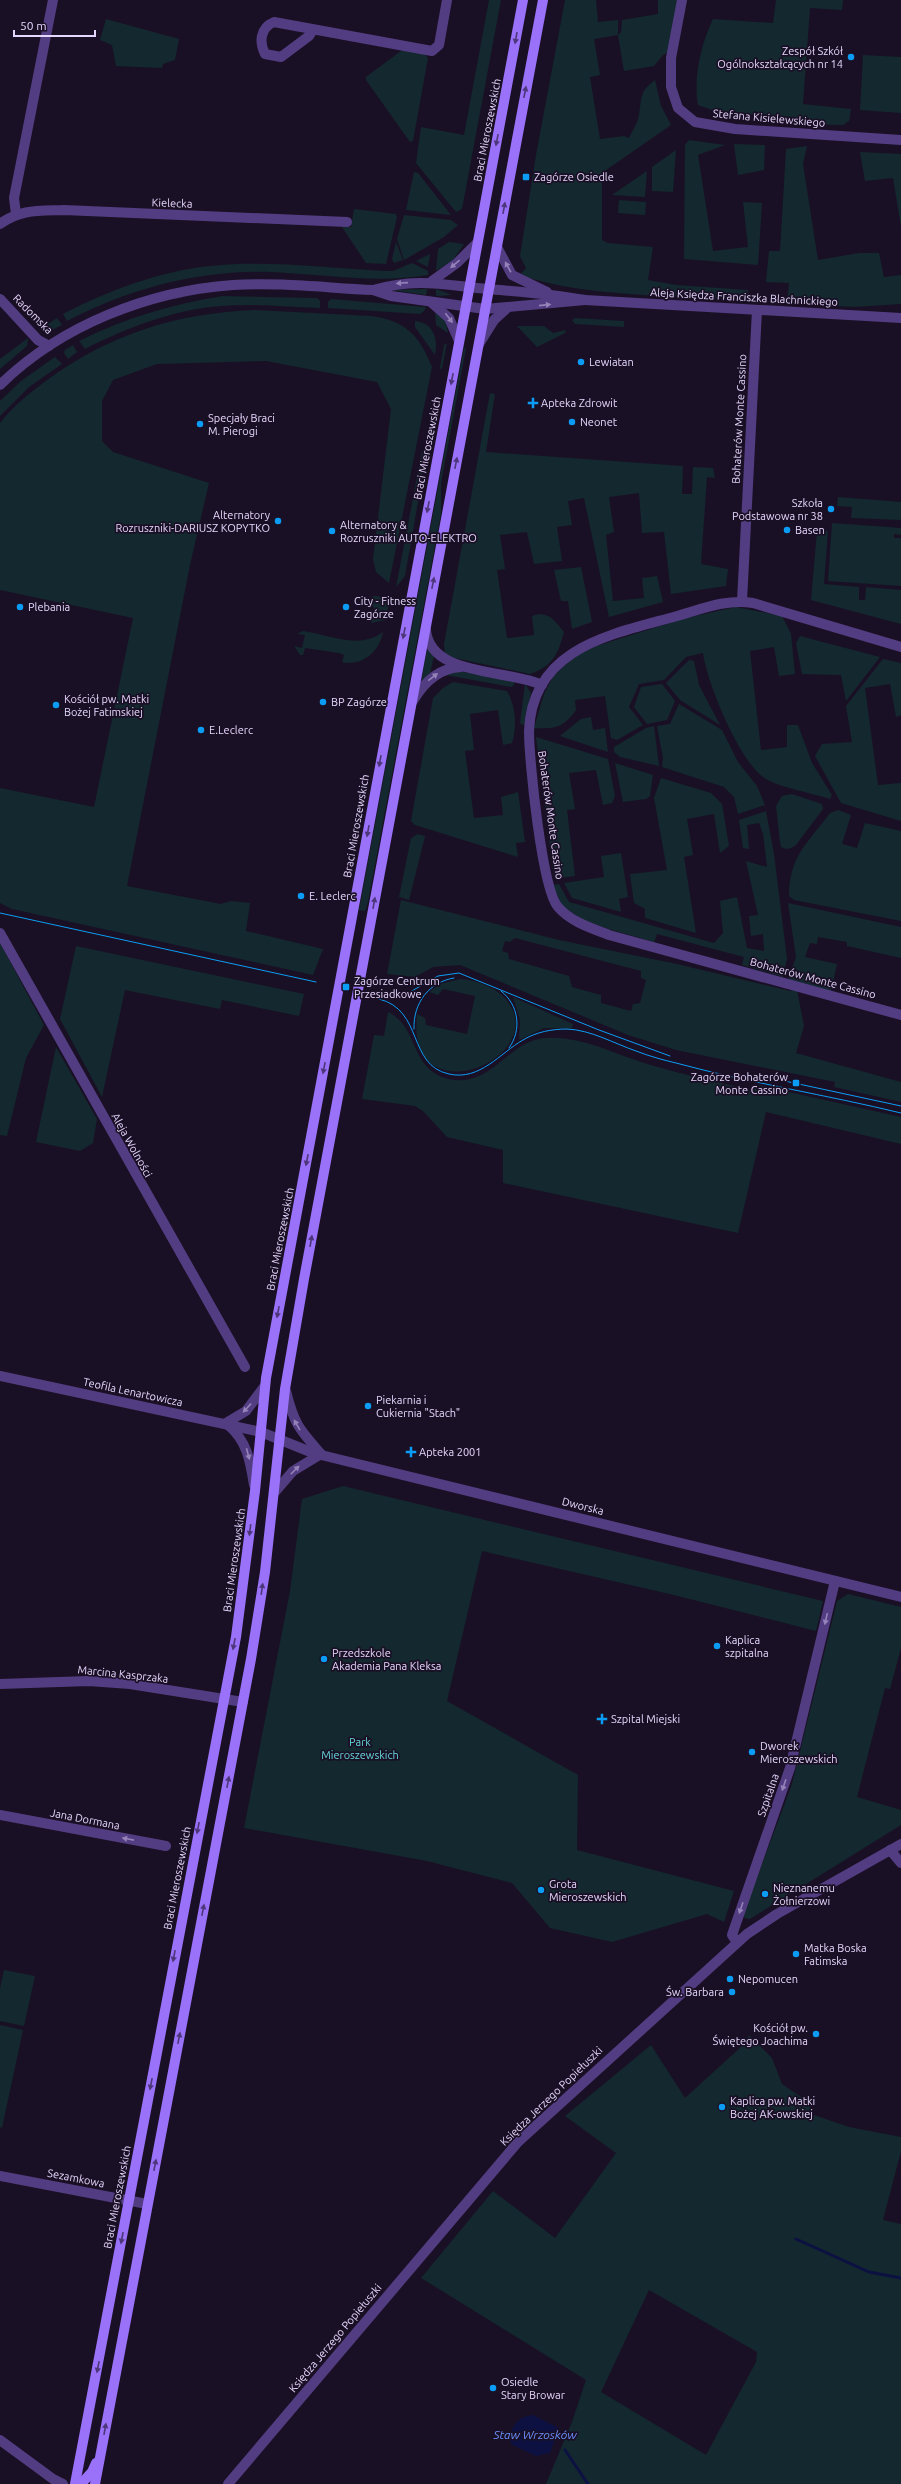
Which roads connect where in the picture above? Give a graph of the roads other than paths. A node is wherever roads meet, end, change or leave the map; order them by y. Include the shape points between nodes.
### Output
1 (53, 0) edge
2 (447, 0) edge
3 (523, 0) edge
4 (543, 0) edge
5 (682, 0) edge
6 (313, 30) junction
7 (901, 140) edge
8 (16, 214) junction
9 (347, 222) dead end
10 (0, 224) edge
11 (477, 243) junction
12 (497, 246) junction
13 (432, 281) junction
14 (469, 287) junction
15 (488, 289) junction
16 (373, 290) junction
17 (550, 294) junction
18 (0, 299) edge
19 (585, 300) junction
20 (431, 302) junction
21 (465, 307) junction
22 (485, 309) junction
23 (506, 309) junction
24 (757, 310) junction
25 (901, 318) edge
26 (459, 341) junction
27 (479, 344) junction
28 (49, 346) junction
29 (0, 385) edge
30 (742, 601) junction
31 (425, 626) junction
32 (901, 647) edge
33 (465, 667) junction
34 (542, 685) junction
35 (411, 704) junction
36 (0, 933) edge
37 (348, 937) junction
38 (367, 942) junction
39 (901, 1015) edge
40 (245, 1367) dead end
41 (0, 1376) edge
42 (264, 1387) junction
43 (285, 1389) junction
44 (226, 1423) junction
45 (261, 1432) junction
46 (280, 1439) junction
47 (321, 1454) junction
48 (255, 1491) junction
49 (274, 1493) junction
50 (835, 1581) junction
51 (901, 1597) edge
52 (0, 1684) edge
53 (223, 1698) junction
54 (243, 1702) junction
55 (0, 1815) edge
56 (901, 1844) edge
57 (166, 1846) dead end
58 (890, 1850) junction
59 (901, 1863) edge
60 (737, 1942) junction
61 (0, 2176) edge
62 (129, 2199) junction
63 (147, 2204) junction
64 (0, 2440) edge
65 (101, 2452) junction
66 (63, 2484) edge
67 (75, 2484) edge
68 (81, 2484) edge
69 (95, 2484) edge
70 (228, 2484) edge

1 - 8 street via 14,198
2 - 6 street via 439,44 432,50
3 -> 11 main road, Braci Mieroszewskich
12 -> 4 main road
5 - 7 street, Stefana Kisielewskiego via 671,58 671,86 678,108 695,122 735,129
6 - 6 street via 304,26 274,22 267,25 264,31 261,38 262,48 265,54 281,57 309,36
8 - 9 street, Kielecka via 64,210
8 - 10 street, Kielecka
11 -> 13 street via 457,263
11 - 14 main road, Braci Mieroszewskich
12 - 15 main road
17 -> 12 street via 512,275
13 - 14 street, Aleja Księdza Franciszka Blachnickiego
13 -> 16 street, Aleja Księdza Franciszka Blachnickiego via 394,284
14 - 15 street, Aleja Księdza Franciszka Blachnickiego
14 - 21 main road, Braci Mieroszewskich
15 - 17 street, Aleja Księdza Franciszka Blachnickiego
15 - 22 main road
16 - 20 street, Aleja Księdza Franciszka Blachnickiego via 391,296
16 - 28 street, Aleja Księdza Franciszka Blachnickiego via 260,285 197,289 118,310
17 - 19 street, Aleja Księdza Franciszka Blachnickiego
18 - 28 street, Radomska via 38,340
23 -> 19 street, Aleja Księdza Franciszka Blachnickiego
19 - 24 street, Aleja Księdza Franciszka Blachnickiego
20 - 21 street, Aleja Księdza Franciszka Blachnickiego
20 -> 26 street via 450,318
21 - 22 street, Aleja Księdza Franciszka Blachnickiego
21 - 26 main road, Braci Mieroszewskich
22 - 23 street, Aleja Księdza Franciszka Blachnickiego
22 - 27 main road
23 - 27 street via 494,320
24 - 25 street, Aleja Księdza Franciszka Blachnickiego
24 - 30 street, Bohaterów Monte Cassino
26 -> 37 main road, Braci Mieroszewskich
31 -> 27 main road
28 - 29 street, Aleja Księdza Franciszka Blachnickiego
30 - 32 street, Bohaterów Monte Cassino
30 - 34 street, Bohaterów Monte Cassino via 690,612 582,646 563,658
31 - 33 street via 428,642 435,652 446,660
31 - 35 main road
33 - 34 street via 522,677
35 -> 33 street via 420,689 435,675 448,668
34 - 39 street, Bohaterów Monte Cassino via 532,712 529,741 548,883 557,906 566,915 609,935
38 -> 35 main road
36 - 40 street, Aleja Wolności
37 - 38 main road
37 -> 42 main road, Braci Mieroszewskich
43 -> 38 main road
41 - 44 street, Teofila Lenartowicza
42 -> 44 street via 246,1411
42 - 45 main road, Braci Mieroszewskich
43 - 46 main road
47 -> 43 street via 298,1428
44 - 45 street, Teofila Lenartowicza
44 -> 48 street via 238,1434 247,1449
45 - 46 street, Dworska
45 - 48 main road, Braci Mieroszewskich
46 - 47 street, Dworska
46 - 49 main road
49 -> 47 street via 293,1471
47 - 50 street, Dworska
48 -> 53 main road, Braci Mieroszewskich via 236,1637
54 -> 49 main road via 260,1606
50 - 51 street, Dworska
50 -> 60 street, Szpitalna via 790,1768 732,1935
52 - 53 street, Marcina Kasprzaka via 89,1681 130,1684
53 - 54 street, Marcina Kasprzaka
53 -> 62 main road, Braci Mieroszewskich
63 -> 54 main road
57 -> 55 street, Jana Dormana
56 - 58 street, Księdza Jerzego Popiełuszki
58 - 59 street
58 - 60 street, Księdza Jerzego Popiełuszki via 777,1914
60 - 70 street, Księdza Jerzego Popiełuszki via 518,2142
61 - 62 street, Sezamkowa
62 - 63 street, Sezamkowa
62 -> 67 main road, Braci Mieroszewskich
65 -> 63 main road
64 - 66 street
65 - 68 main road via 92,2472
65 - 69 main road

